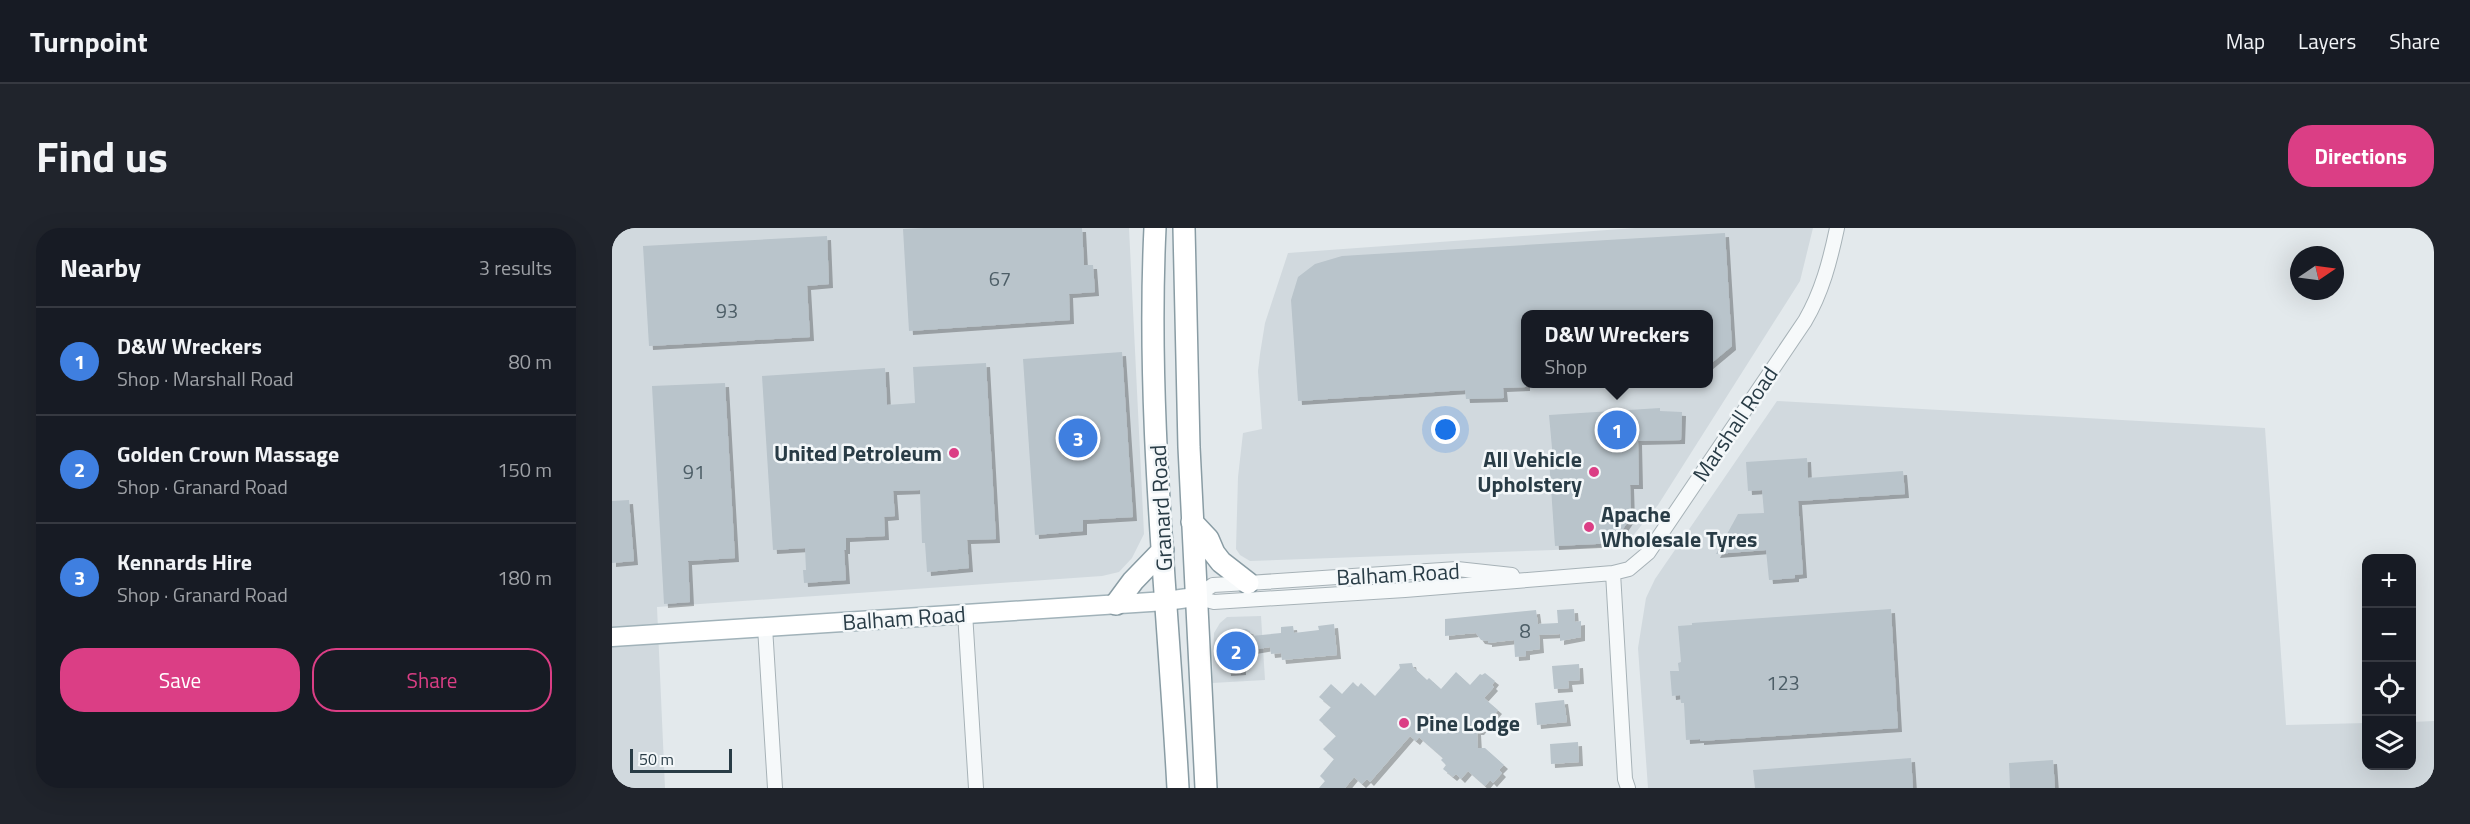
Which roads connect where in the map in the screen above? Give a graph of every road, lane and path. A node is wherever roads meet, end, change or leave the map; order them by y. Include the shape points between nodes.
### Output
1 (1147, 228) edge
2 (1155, 228) edge
3 (1184, 228) edge
4 (1837, 228) edge
5 (1151, 302) junction
6 (1192, 522) junction
7 (1163, 550) junction
8 (1613, 573) junction
9 (1532, 579) junction
10 (1248, 583) junction
11 (1195, 597) junction
12 (1166, 601) junction
13 (1116, 604) junction
14 (965, 613) junction
15 (765, 627) junction
16 (612, 636) edge
17 (1625, 785) edge
18 (775, 788) edge
19 (976, 788) edge
20 (1178, 788) edge
21 (1206, 788) edge

1 - 5 highway
2 - 5 highway, Granard Road
3 - 6 highway, Granard Road
4 - 8 street, Marshall Road via 1828,268 1805,321 1648,553 1629,569
5 - 7 highway, Granard Road
6 - 10 highway via 1221,562
6 - 11 highway, Granard Road
7 - 12 highway, Granard Road
7 - 13 highway
8 - 9 street, Balham Road
8 - 17 street
9 - 10 street, Balham Road via 1457,569
9 - 11 street, Balham Road via 1214,602
10 - 11 street, Balham Road via 1213,585
11 - 12 main road, Balham Road
11 - 21 highway, Granard Road
12 - 13 main road, Balham Road
12 - 20 highway, Granard Road
13 - 14 main road, Balham Road
14 - 15 main road, Balham Road
14 - 19 street
15 - 16 main road, Balham Road
15 - 18 street

